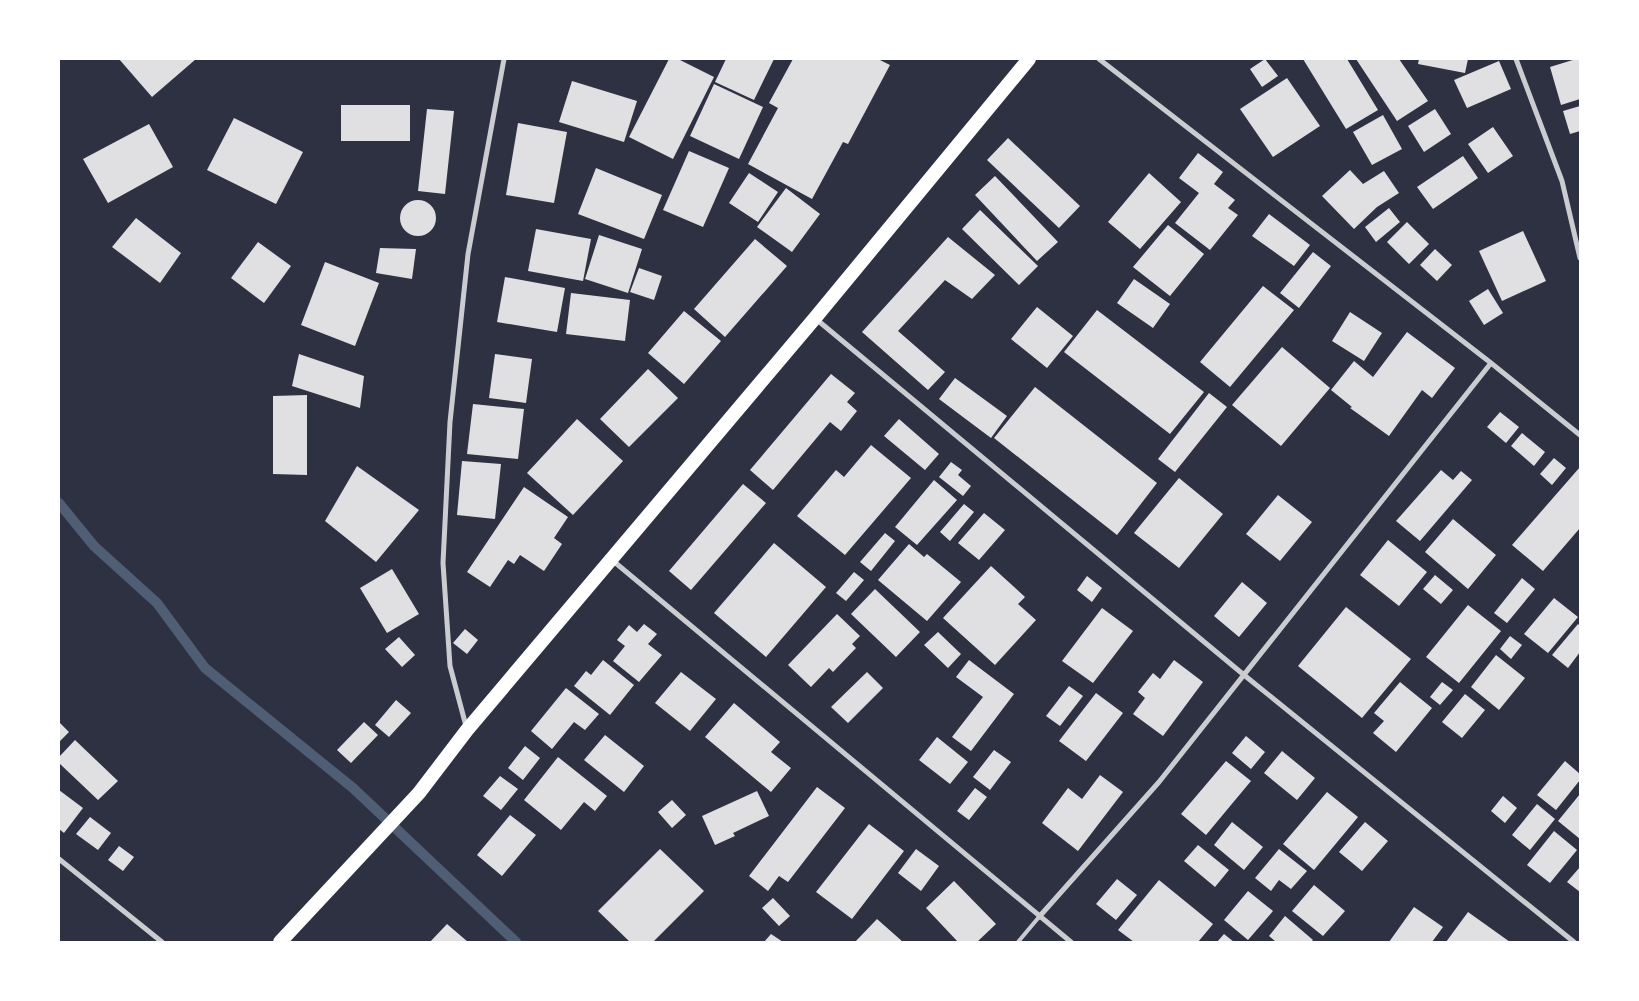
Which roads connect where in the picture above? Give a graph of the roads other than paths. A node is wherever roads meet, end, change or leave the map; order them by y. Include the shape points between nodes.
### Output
1 (504, 59) edge
2 (1029, 59) edge
3 (1099, 59) edge
4 (1516, 59) edge
5 (1580, 258) edge
6 (815, 318) junction
7 (1491, 364) junction
8 (1580, 435) edge
9 (611, 559) junction
10 (1244, 675) junction
11 (467, 730) junction
12 (59, 859) edge
13 (1040, 918) junction
14 (162, 942) edge
15 (280, 942) edge
16 (1018, 942) edge
17 (1071, 942) edge
18 (1574, 942) edge

1 - 11 street via 468,254 450,422 443,563 450,666
2 - 6 highway
3 - 7 street
4 - 5 street via 1562,181
6 - 9 highway
6 - 10 street
7 - 8 street
7 - 10 street
9 - 11 highway
9 - 13 street
10 - 13 street via 1159,782
10 - 18 street
11 - 15 highway via 419,794
12 - 14 street
13 - 16 lane
13 - 17 street

